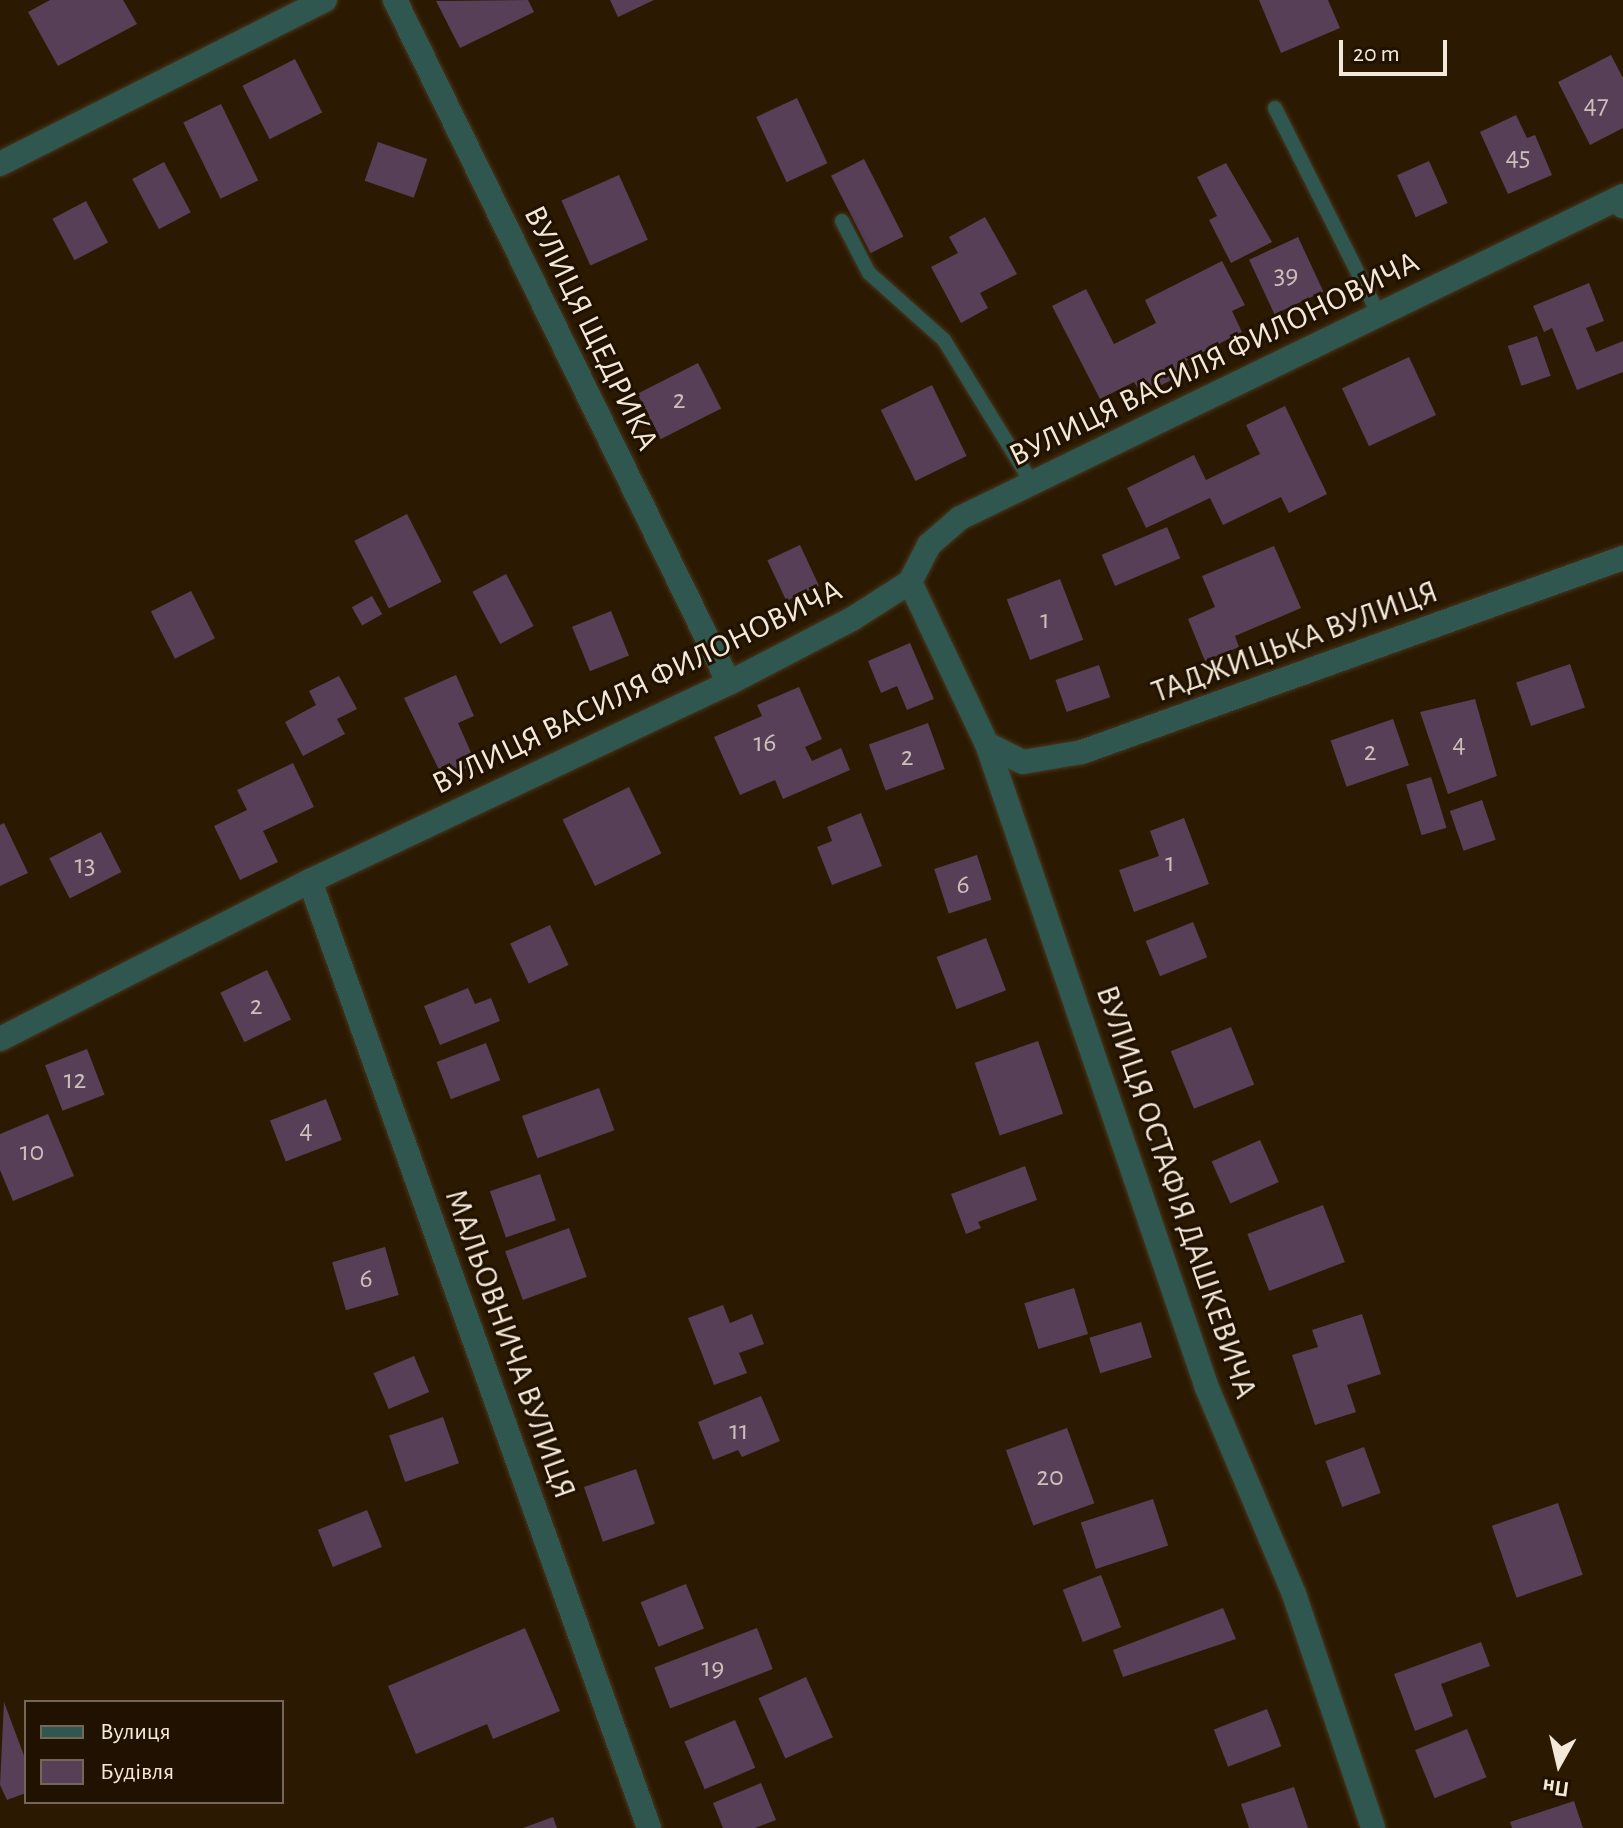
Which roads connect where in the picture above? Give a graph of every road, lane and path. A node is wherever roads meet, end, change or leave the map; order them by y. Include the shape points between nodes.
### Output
1 (325, 0) edge
2 (395, 0) edge
3 (1275, 108) dead end
4 (0, 164) edge
5 (1622, 200) edge
6 (842, 221) dead end
7 (1378, 313) junction
8 (1032, 483) junction
9 (1623, 558) edge
10 (910, 582) junction
11 (729, 683) junction
12 (987, 744) junction
13 (310, 881) junction
14 (0, 1039) edge
15 (649, 1828) edge
16 (1373, 1828) edge

1 - 4 street
2 - 11 street, ВУЛИЦЯ ЩЕДРИКА
3 - 7 lane
5 - 7 street, ВУЛИЦЯ ВАСИЛЯ ФИЛОНОВИЧА
6 - 8 lane via 869,273 944,340
7 - 8 street, ВУЛИЦЯ ВАСИЛЯ ФИЛОНОВИЧА
8 - 10 street, ВУЛИЦЯ ВАСИЛЯ ФИЛОНОВИЧА via 960,518 929,545
9 - 12 street, ТАДЖИЦЬКА ВУЛИЦЯ via 1082,752 1023,762
10 - 11 street, ВУЛИЦЯ ВАСИЛЯ ФИЛОНОВИЧА via 852,619
10 - 12 street, ВУЛИЦЯ ОСТАФІЯ ДАШКЕВИЧА
11 - 13 street, ВУЛИЦЯ ВАСИЛЯ ФИЛОНОВИЧА
12 - 16 street, ВУЛИЦЯ ОСТАФІЯ ДАШКЕВИЧА via 1207,1388 1294,1594
13 - 14 street, ВУЛИЦЯ ВАСИЛЯ ФИЛОНОВИЧА
13 - 15 street, МАЛЬОВНИЧА ВУЛИЦЯ

